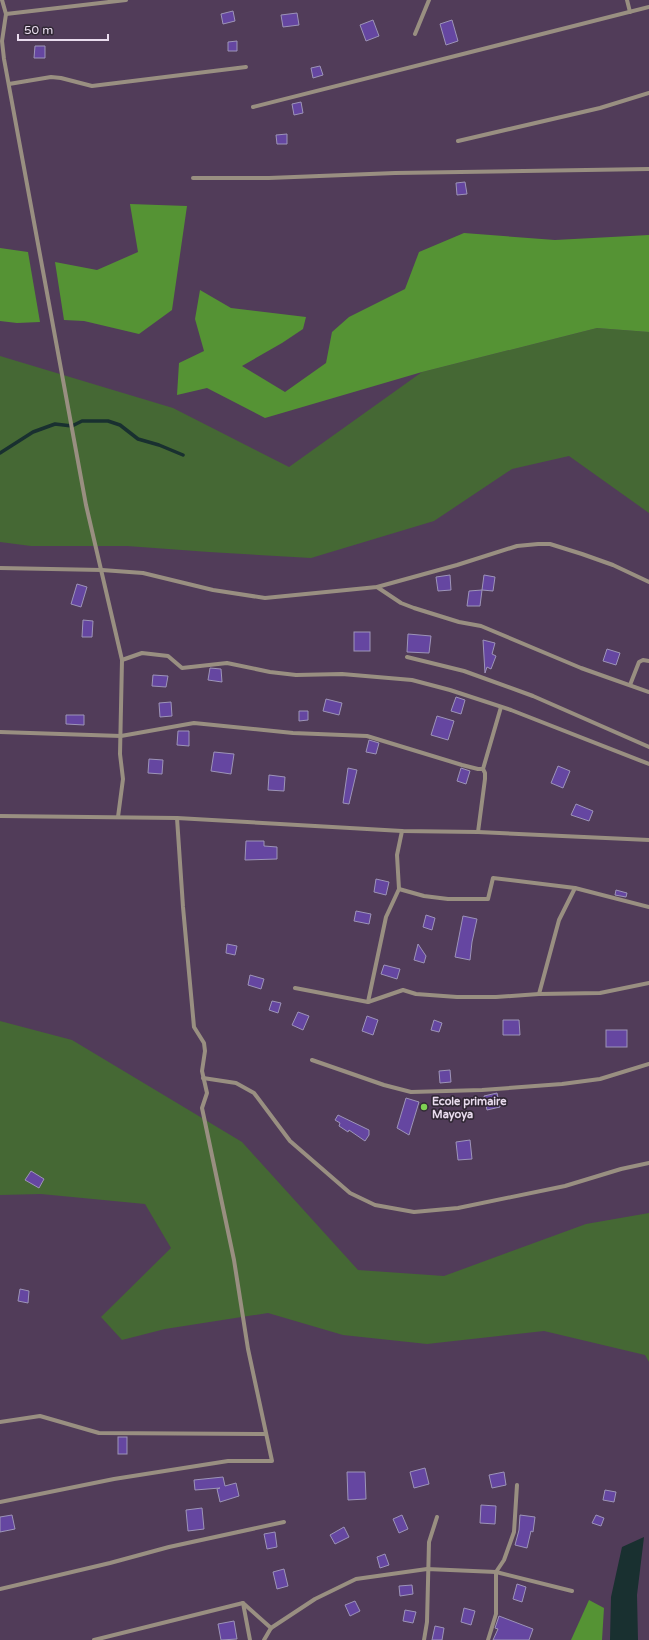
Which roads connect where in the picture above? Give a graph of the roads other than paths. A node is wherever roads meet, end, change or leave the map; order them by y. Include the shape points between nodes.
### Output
1 (2, 0) edge
2 (126, 0) edge
3 (429, 0) edge
4 (627, 0) edge
5 (649, 7) edge
6 (630, 12) junction
7 (6, 14) junction
8 (415, 34) dead end
9 (246, 67) dead end
10 (9, 84) junction
11 (649, 93) edge
12 (253, 108) dead end
13 (458, 141) dead end
14 (649, 169) edge
15 (193, 178) dead end
16 (0, 568) edge
17 (102, 570) junction
18 (649, 582) edge
19 (377, 587) junction
20 (407, 657) dead end
21 (122, 660) junction
22 (649, 661) edge
23 (630, 685) junction
24 (649, 692) edge
25 (501, 707) junction
26 (0, 732) edge
27 (121, 736) junction
28 (649, 747) edge
29 (649, 764) edge
30 (483, 769) junction
31 (0, 816) edge
32 (118, 817) junction
33 (177, 818) junction
34 (402, 832) junction
35 (478, 832) junction
36 (649, 840) edge
37 (575, 888) junction
38 (399, 889) junction
39 (649, 907) edge
40 (649, 983) edge
41 (295, 988) dead end
42 (539, 994) junction
43 (368, 1002) junction
44 (312, 1060) dead end
45 (649, 1064) edge
46 (203, 1078) junction
47 (649, 1163) edge
48 (0, 1422) edge
49 (266, 1434) junction
50 (517, 1485) dead end
51 (0, 1502) edge
52 (436, 1517) dead end
53 (284, 1522) dead end
54 (427, 1569) junction
55 (496, 1572) junction
56 (0, 1589) edge
57 (572, 1592) dead end
58 (243, 1603) junction
59 (271, 1628) junction
60 (94, 1640) edge
61 (250, 1640) edge
62 (264, 1640) edge
63 (424, 1640) edge
64 (488, 1640) edge

1 - 7 street
2 - 7 street
3 - 8 street
4 - 6 street
5 - 6 street
6 - 12 street
7 - 10 street via 2,41
9 - 10 street via 92,86 51,77
10 - 17 street via 86,505
11 - 13 street via 600,108
14 - 15 street
16 - 17 street
17 - 19 street via 143,573 213,590 265,598
17 - 21 street
18 - 19 street via 582,554 550,544 538,544 517,546
19 - 23 street via 401,603 459,622 481,626 581,668
20 - 28 street via 464,671 533,696
21 - 25 street via 142,653 168,656 182,668 226,663 296,675 342,674 412,680
21 - 27 street
22 - 23 street via 639,662
23 - 24 street
25 - 29 street
25 - 30 street
26 - 27 street
27 - 30 street via 194,723 293,733 367,736
27 - 32 street via 123,779
30 - 35 street via 485,779
31 - 32 street
32 - 33 street
33 - 34 street
33 - 46 street via 194,1027 204,1043 205,1051
34 - 35 street
34 - 38 street via 397,855
35 - 36 street
37 - 38 street via 493,878 488,899 448,900
37 - 39 street
37 - 42 street via 559,920
38 - 43 street via 386,917
40 - 42 street via 600,993
41 - 43 street
42 - 43 street via 457,997 416,994 403,990
44 - 45 street via 411,1092 562,1084 600,1079
46 - 47 street via 236,1083 254,1094 290,1141 350,1193 375,1205 414,1212 458,1208 566,1186
46 - 49 street via 207,1093 202,1108 234,1260 248,1349
48 - 49 street via 35,1416 99,1433
49 - 51 street via 272,1461 228,1462 114,1479
50 - 55 street via 514,1532 504,1560
52 - 54 street via 429,1542
53 - 56 street via 169,1547
54 - 55 street
54 - 59 street via 356,1579 315,1599
54 - 63 street via 427,1622
55 - 57 street
55 - 64 street via 496,1614
58 - 59 street
58 - 60 street
58 - 61 street
59 - 62 street

